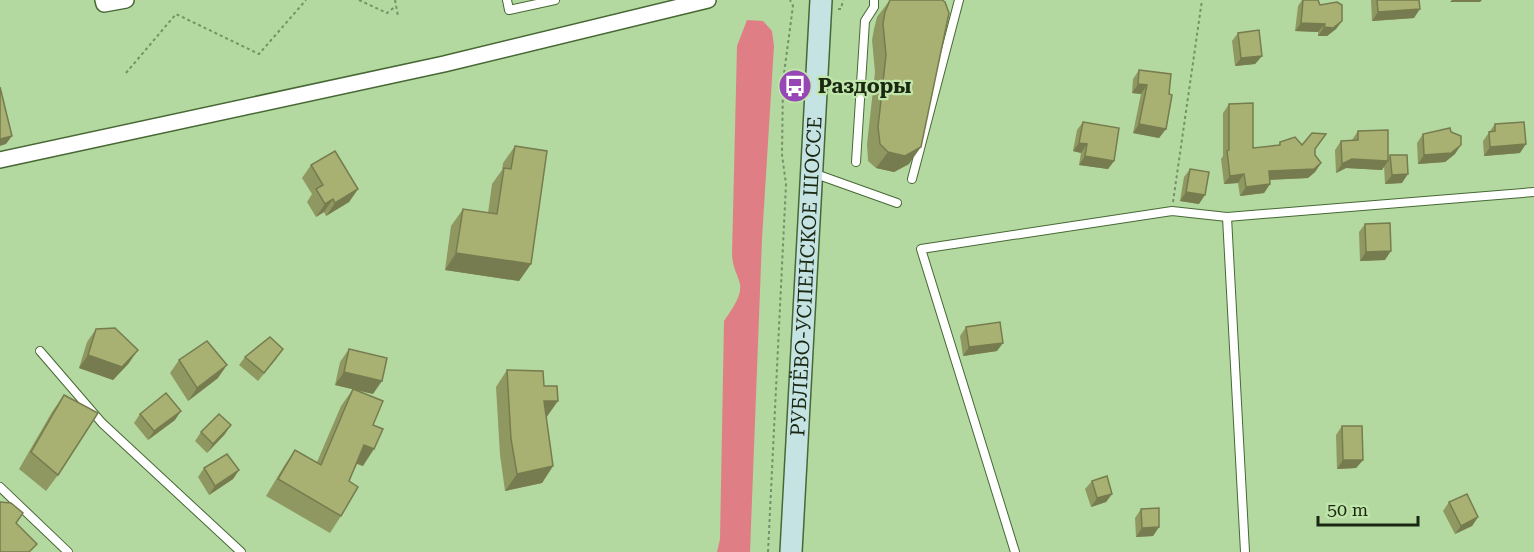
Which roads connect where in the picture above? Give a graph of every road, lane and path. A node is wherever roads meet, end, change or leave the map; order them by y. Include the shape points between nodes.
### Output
1 (103, 0) edge
2 (126, 0) edge
3 (306, 0) edge
4 (359, 0) edge
5 (395, 0) edge
6 (507, 0) edge
7 (555, 0) edge
8 (708, 0) edge
9 (790, 0) edge
10 (843, 0) edge
11 (874, 0) edge
12 (959, 0) edge
13 (1202, 0) edge
14 (828, 4) edge
15 (396, 6) junction
16 (793, 6) junction
17 (800, 6) dead end
18 (398, 16) dead end
19 (126, 74) dead end
20 (0, 160) edge
21 (856, 162) dead end
22 (811, 173) junction
23 (912, 179) dead end
24 (1534, 192) edge
25 (897, 203) dead end
26 (1172, 211) junction
27 (1227, 217) junction
28 (40, 351) dead end
29 (0, 488) edge
30 (68, 552) edge
31 (241, 552) edge
32 (768, 552) edge
33 (791, 552) edge
34 (1015, 552) edge
35 (1245, 552) edge

1 - 2 street via 104,4
3 - 19 path via 259,54 176,14
4 - 15 path via 387,13
5 - 15 path
6 - 7 lane via 510,10
8 - 20 street via 444,64
9 - 16 path
10 - 14 path via 841,9
11 - 21 lane via 865,21
12 - 23 lane
13 - 26 path
14 - 22 main road, РУБЛЁВО-УСПЕНСКОЕ ШОССЕ
15 - 18 path
16 - 17 path
16 - 32 path via 783,81 782,155 786,183
22 - 25 lane
22 - 33 main road, РУБЛЁВО-УСПЕНСКОЕ ШОССЕ
24 - 27 lane
26 - 27 lane
26 - 34 lane via 921,249
27 - 35 lane
28 - 31 lane via 102,423
29 - 30 lane

